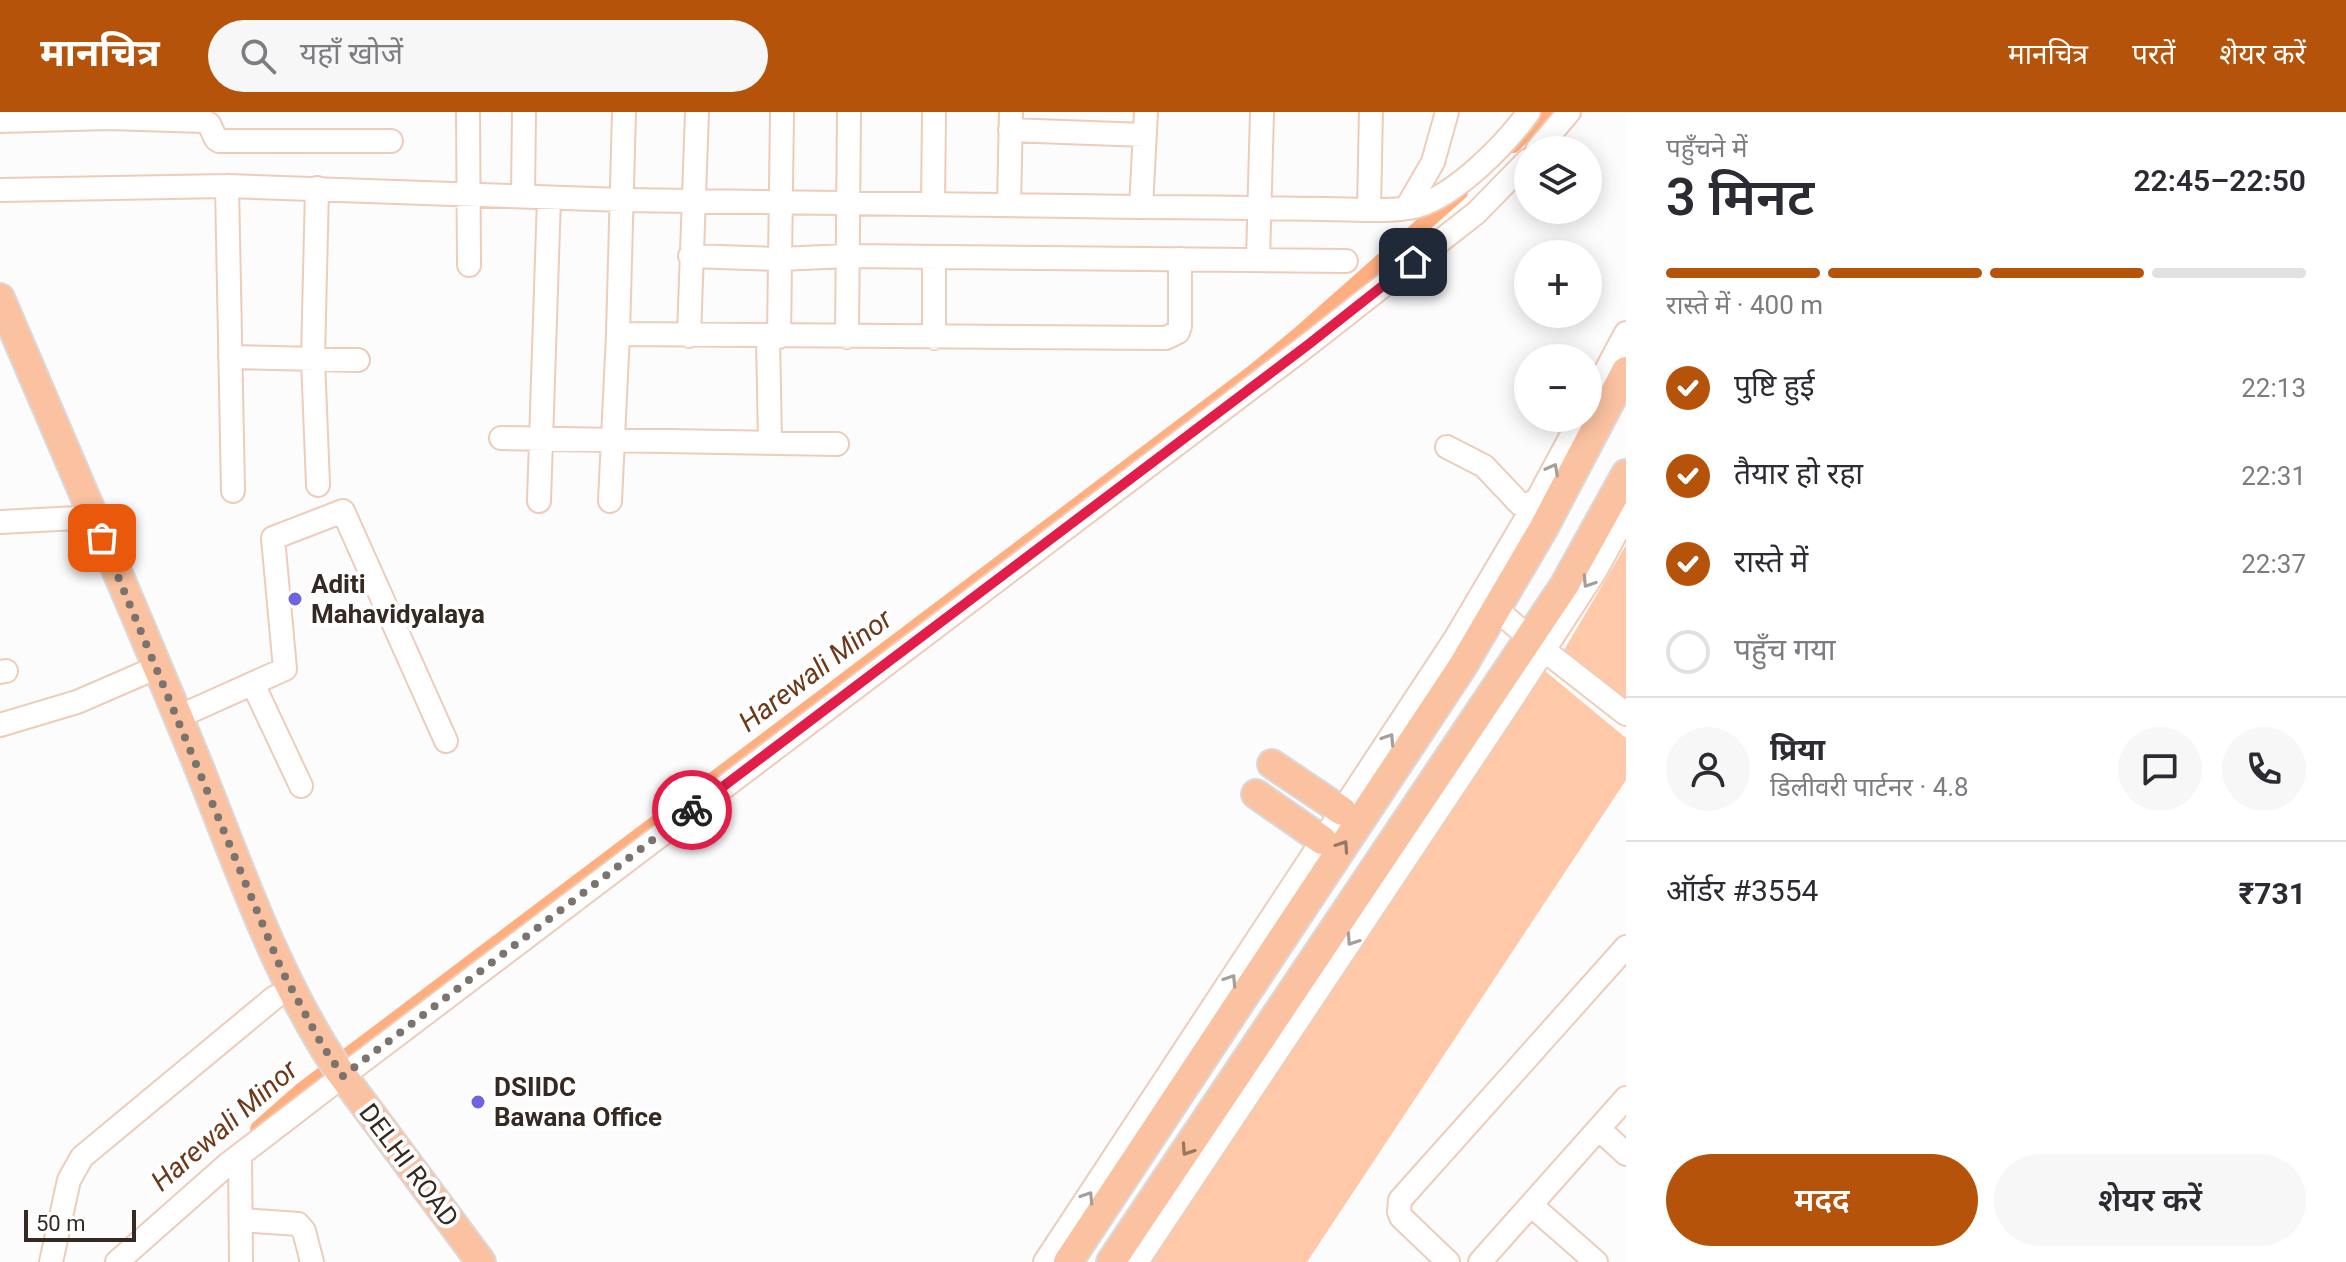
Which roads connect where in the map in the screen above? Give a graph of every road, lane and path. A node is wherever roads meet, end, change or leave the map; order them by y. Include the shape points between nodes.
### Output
1 (468, 112) edge
2 (524, 112) edge
3 (624, 112) edge
4 (697, 112) edge
5 (782, 112) edge
6 (849, 112) edge
7 (934, 112) edge
8 (1146, 112) edge
9 (1262, 112) edge
10 (1371, 112) edge
11 (1447, 112) edge
12 (1529, 112) edge
13 (1569, 112) edge
14 (0, 121) edge
15 (1010, 121) edge
16 (1145, 135) junction
17 (1549, 136) edge
18 (391, 141) dead end
19 (1514, 174) edge
20 (227, 186) junction
21 (317, 188) junction
22 (0, 190) edge
23 (469, 194) junction
24 (523, 196) junction
25 (549, 198) junction
26 (622, 200) junction
27 (693, 200) junction
28 (780, 202) junction
29 (848, 202) junction
30 (933, 204) junction
31 (1009, 205) junction
32 (1141, 207) junction
33 (1407, 207) junction
34 (1259, 208) junction
35 (1369, 209) junction
36 (690, 256) junction
37 (847, 256) junction
38 (934, 257) junction
39 (780, 259) junction
40 (1180, 259) junction
41 (1258, 260) junction
42 (1346, 261) dead end
43 (469, 265) dead end
44 (0, 298) edge
45 (4, 329) edge
46 (1626, 333) edge
47 (618, 334) junction
48 (689, 336) junction
49 (774, 337) junction
50 (847, 337) junction
51 (934, 338) junction
52 (230, 357) junction
53 (313, 359) junction
54 (358, 360) dead end
55 (1626, 371) edge
56 (1602, 378) edge
57 (1573, 432) edge
58 (501, 438) dead end
59 (541, 438) junction
60 (615, 440) junction
61 (770, 443) junction
62 (837, 444) dead end
63 (1626, 474) edge
64 (318, 485) dead end
65 (233, 491) dead end
66 (1537, 500) junction
67 (539, 501) dead end
68 (610, 501) dead end
69 (84, 515) junction
70 (1626, 515) edge
71 (0, 522) edge
72 (1521, 528) junction
73 (1488, 602) junction
74 (1537, 644) junction
75 (144, 673) junction
76 (253, 684) junction
77 (1626, 714) edge
78 (178, 717) junction
79 (0, 725) edge
80 (446, 741) dead end
81 (1272, 764) dead end
82 (301, 786) dead end
83 (1256, 794) dead end
84 (1342, 811) junction
85 (1322, 840) junction
86 (1626, 947) edge
87 (288, 1007) junction
88 (328, 1068) junction
89 (1626, 1098) edge
90 (1599, 1129) junction
91 (1626, 1154) edge
92 (240, 1155) junction
93 (1531, 1205) junction
94 (242, 1220) junction
95 (450, 1233) junction
96 (51, 1262) edge
97 (117, 1262) edge
98 (241, 1262) edge
99 (312, 1262) edge
100 (462, 1262) edge
101 (481, 1262) edge
102 (1045, 1262) edge
103 (1068, 1262) edge
104 (1111, 1262) edge
105 (1137, 1262) edge
106 (1448, 1262) edge
107 (1480, 1262) edge
108 (1596, 1262) edge

1 - 23 street
2 - 24 street
3 - 26 street
4 - 27 street
5 - 28 street
6 - 29 street
7 - 30 street
8 - 16 street
9 - 34 street
10 - 35 street
11 - 33 street via 1433,162
12 - 33 street via 1472,172 1442,193
13 - 17 street
14 - 18 street via 204,121 219,141
15 - 16 street
15 - 31 street
16 - 32 street
19 - 88 street via 1476,213 1309,344
20 - 21 street
20 - 22 street
20 - 52 street
21 - 23 street
21 - 53 street
23 - 24 street
23 - 43 street
24 - 25 street
25 - 26 street
25 - 59 street
26 - 27 street
26 - 47 street
27 - 28 street
27 - 36 street
28 - 29 street
28 - 39 street
29 - 30 street
29 - 37 street
30 - 31 street
31 - 32 street
32 - 34 street
33 - 35 street
34 - 35 street
34 - 41 street
36 - 39 street
36 - 48 street
37 - 38 street
37 - 39 street
37 - 50 street
38 - 40 street
38 - 51 street
39 - 49 street
40 - 41 street
40 - 51 street via 1180,326 1173,336
41 - 42 street
44 - 45 main road
45 - 69 main road
46 - 56 street
47 - 48 street
47 - 60 street
48 - 49 street
49 - 50 street
49 - 61 street
50 - 51 street
52 - 53 street
52 - 65 street
53 - 54 street
53 - 64 street
55 - 73 main road via 1543,529
66 -> 57 street
58 - 59 street
59 - 60 street
59 - 67 street
60 - 61 street
60 - 68 street
61 - 62 street
63 - 74 main road
66 - 72 street
66 - 72 street via 1520,504 1473,458 1444,453 1520,516
69 - 71 street
69 - 75 main road
69 - 78 main road
70 -> 74 street via 1596,570
72 - 73 street
73 - 74 street
84 -> 73 street
103 -> 73 main road via 1462,667
74 - 77 street
74 -> 104 main road
74 -> 105 street
75 - 79 street via 77,702
75 - 87 main road
76 - 78 street
76 - 80 street via 285,669 273,538 343,511
76 - 82 street
78 - 87 main road via 282,971
81 - 84 main road
83 - 85 main road
84 - 85 street
102 -> 85 street
86 - 106 street via 1400,1200 1401,1217
87 - 88 main road
87 - 96 street via 82,1157 69,1180
88 - 92 street
88 - 95 main road
89 - 90 street
90 - 91 street
90 - 93 street
92 - 94 street
92 - 97 street
93 - 107 street
93 - 108 street
94 - 98 street
94 - 99 street via 298,1224
95 - 100 main road
95 - 101 main road, DELHI ROAD

